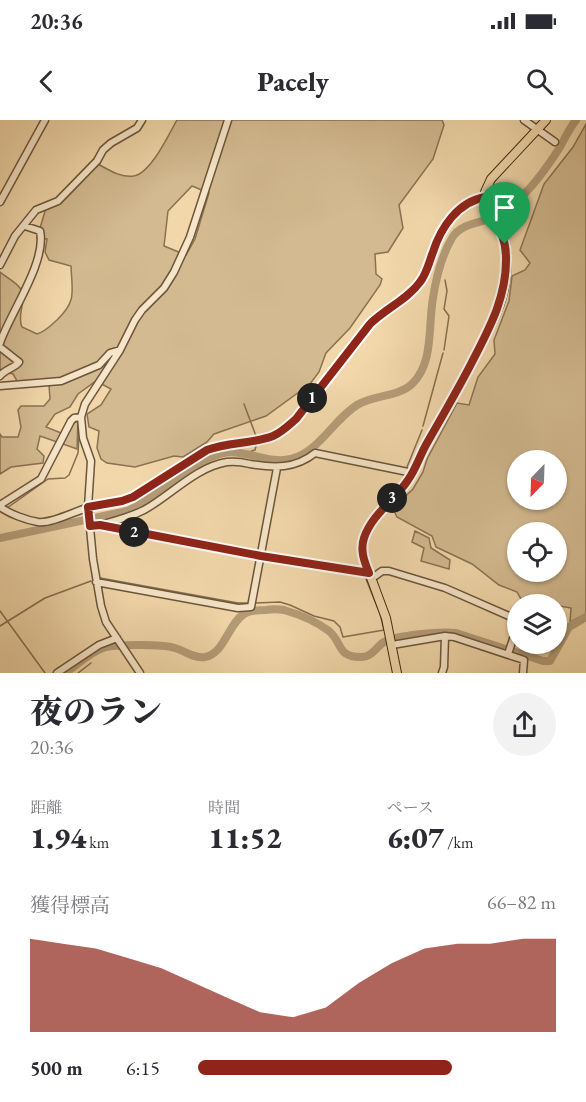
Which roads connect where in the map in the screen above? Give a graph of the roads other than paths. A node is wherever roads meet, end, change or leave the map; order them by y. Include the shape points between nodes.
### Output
1 (45, 120) edge
2 (142, 120) edge
3 (228, 120) edge
4 (524, 120) edge
5 (546, 120) edge
6 (537, 130) junction
7 (555, 142) dead end
8 (485, 197) junction
9 (0, 202) edge
10 (25, 226) junction
11 (0, 265) edge
12 (0, 343) edge
13 (0, 348) edge
14 (120, 350) junction
15 (0, 376) edge
16 (0, 386) edge
17 (81, 417) junction
18 (278, 468) junction
19 (413, 472) junction
20 (88, 507) junction
21 (2, 508) edge
22 (100, 525) junction
23 (89, 526) junction
24 (261, 556) junction
25 (370, 576) junction
26 (96, 582) junction
27 (507, 617) edge
28 (445, 636) junction
29 (118, 640) junction
30 (392, 645) junction
31 (507, 654) edge
32 (508, 654) edge
33 (57, 673) edge
34 (140, 673) edge
35 (397, 673) edge
36 (442, 673) edge
37 (523, 673) edge

1 - 9 street
2 - 10 street via 137,128 103,150 97,162 58,201 36,210
3 - 14 street via 190,237 174,272 135,320
4 - 6 street
5 - 6 main road
6 - 7 street
6 - 8 main road via 487,184
8 - 19 main road via 505,244 505,282 482,343
8 - 20 street via 474,199 458,211 440,234 427,270 414,290 370,324 282,432 207,450 133,497
10 - 11 street via 15,236
10 - 12 street via 40,231 41,242 36,265
13 - 15 street via 19,362
14 - 16 street via 110,353 99,365 61,381
14 - 17 street via 85,404
17 - 20 street via 91,461
17 - 21 street via 71,421 41,479
18 - 19 street via 298,464 315,453
18 - 22 street via 227,462 210,468 144,510
18 - 24 street
19 - 25 main road via 365,535 362,548
20 - 21 street via 39,522
20 - 23 street
22 - 23 street
22 - 24 street
23 - 26 street
24 - 25 street
24 - 26 street via 251,607 238,608
25 - 27 street via 389,571 445,588
25 - 30 main road
26 - 29 street via 106,622
28 - 30 street
28 - 31 street
28 - 36 street
29 - 33 street via 99,645
29 - 34 street
30 - 35 main road
32 - 37 street via 524,660

